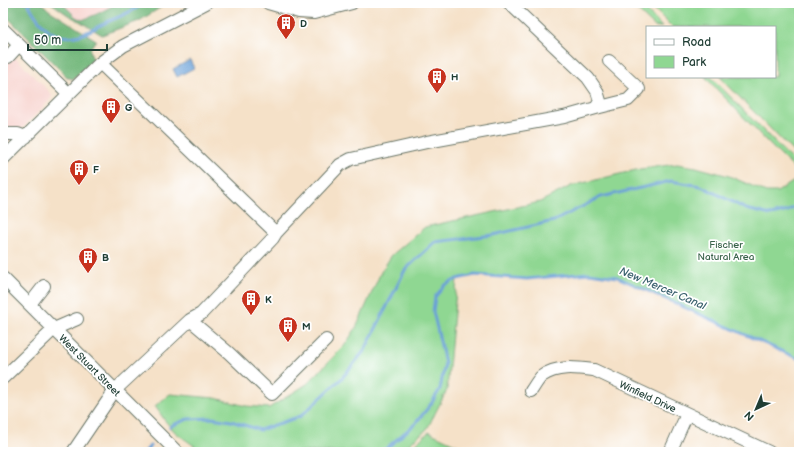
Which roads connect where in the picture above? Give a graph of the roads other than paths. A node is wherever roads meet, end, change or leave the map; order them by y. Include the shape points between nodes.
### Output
1 (206, 3) edge
2 (268, 3) edge
3 (352, 3) edge
4 (517, 5) edge
5 (3, 29) edge
6 (19, 45) junction
7 (3, 56) edge
8 (609, 61) dead end
9 (100, 63) junction
10 (69, 94) junction
11 (596, 108) junction
12 (3, 134) edge
13 (26, 137) junction
14 (3, 160) edge
15 (276, 233) junction
16 (3, 278) edge
17 (44, 286) dead end
18 (30, 304) junction
19 (77, 318) dead end
20 (190, 320) junction
21 (54, 328) junction
22 (326, 340) dead end
23 (3, 378) edge
24 (115, 390) junction
25 (531, 392) dead end
26 (687, 414) junction
27 (73, 452) edge
28 (177, 452) edge
29 (670, 452) edge
30 (769, 452) edge

1 - 9 street via 123,46
2 - 3 street via 299,12 314,13
4 - 11 street via 588,78 600,101
5 - 6 street
6 - 7 street via 8,56
6 - 10 street
8 - 11 street via 639,89 628,100
9 - 10 street
9 - 15 street
10 - 13 street
11 - 15 street via 564,117 351,159 340,166
12 - 13 street
13 - 14 street
15 - 20 street via 201,314
16 - 18 street, West Stuart Street
17 - 18 street
18 - 21 street, West Stuart Street
19 - 21 street
20 - 22 street via 272,394
20 - 24 street
21 - 23 street
21 - 24 street, West Stuart Street
24 - 27 street
24 - 28 street, West Stuart Street
25 - 26 street, Winfield Drive via 541,376 558,369 574,367 594,370
26 - 29 street
26 - 30 street, Winfield Drive

